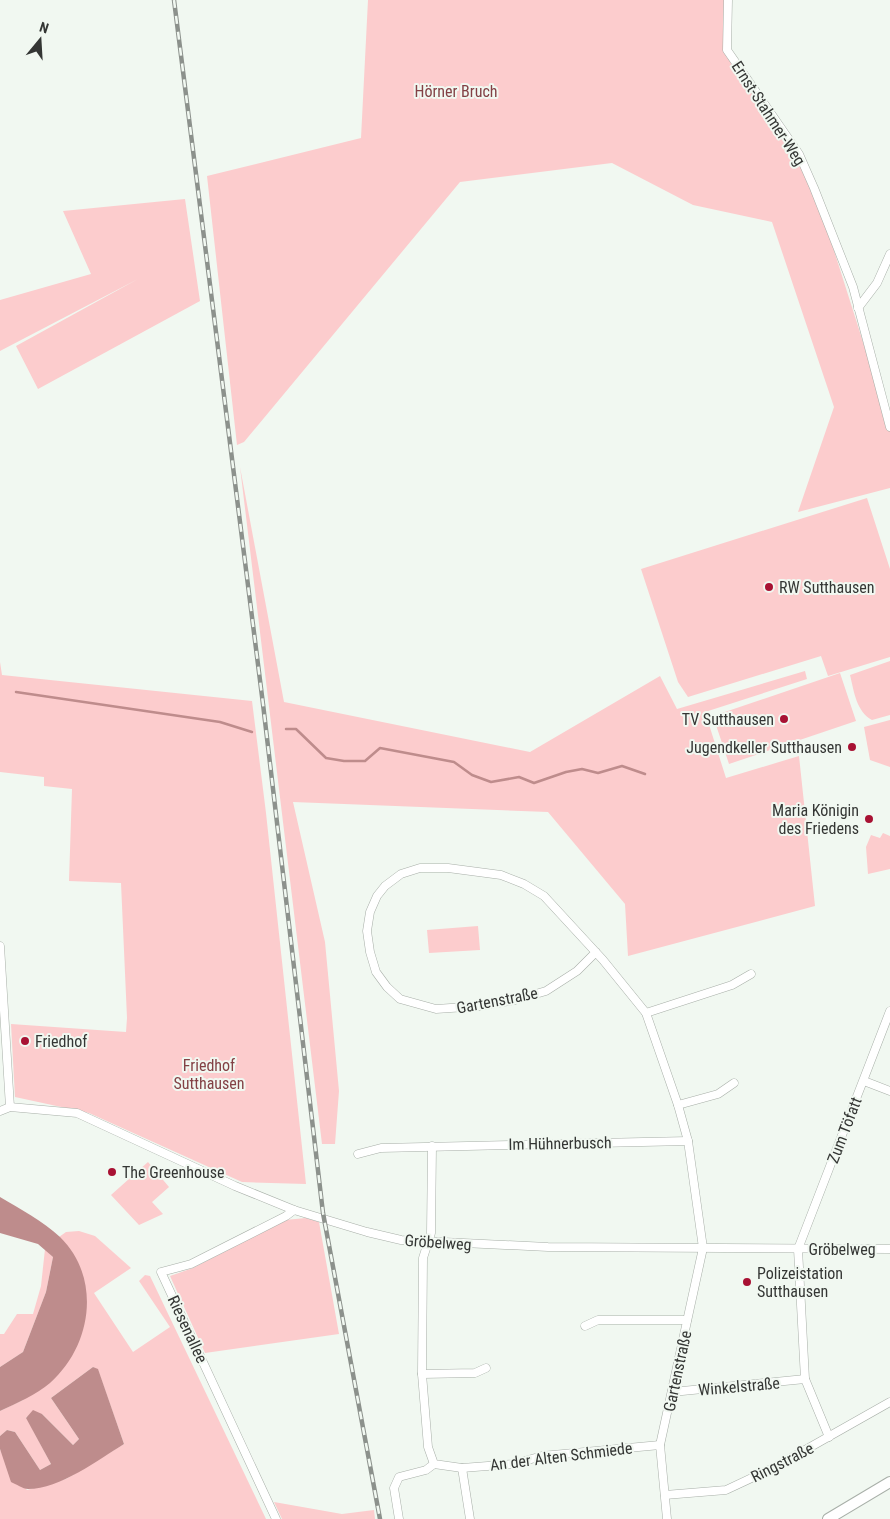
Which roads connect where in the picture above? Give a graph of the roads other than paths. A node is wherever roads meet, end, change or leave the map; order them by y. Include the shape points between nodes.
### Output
1 (728, 0) edge
2 (890, 254) edge
3 (858, 308) junction
4 (890, 426) edge
5 (0, 946) edge
6 (596, 952) junction
7 (751, 974) dead end
8 (890, 1011) edge
9 (646, 1013) junction
10 (864, 1081) junction
11 (734, 1083) dead end
12 (890, 1091) edge
13 (678, 1105) junction
14 (10, 1107) junction
15 (0, 1111) edge
16 (688, 1141) junction
17 (432, 1146) junction
18 (358, 1154) dead end
19 (294, 1210) junction
20 (428, 1242) junction
21 (703, 1248) junction
22 (798, 1249) junction
23 (890, 1249) edge
24 (688, 1320) junction
25 (585, 1326) dead end
26 (486, 1368) dead end
27 (422, 1374) junction
28 (805, 1380) junction
29 (672, 1392) junction
30 (890, 1402) edge
31 (829, 1437) junction
32 (660, 1444) junction
33 (434, 1464) junction
34 (462, 1468) junction
35 (890, 1482) edge
36 (665, 1495) junction
37 (276, 1519) edge
38 (399, 1519) edge
39 (470, 1519) edge
40 (667, 1519) edge
41 (828, 1519) edge

1 - 3 street, Ernst-Stahmer-Weg via 727,50 799,154 853,287
2 - 3 street via 877,283
3 - 4 street, Ernst-Stahmer-Weg
5 - 14 street
6 - 6 street, Gartenstraße via 544,896 509,878 474,870 420,868 401,874 378,896 370,912 367,931 376,972 387,987 400,1000 436,1009 480,1006 546,991 577,971
6 - 9 street, Gartenstraße
7 - 9 street via 732,985
8 - 10 street, Zum Töfatt
9 - 13 street, Gartenstraße
10 - 12 street
10 - 22 street, Zum Töfatt
11 - 13 street via 718,1094
13 - 16 street, Gartenstraße
14 - 15 street
14 - 19 street, Gröbelweg via 60,1110 94,1119
16 - 17 street, Im Hühnerbusch
16 - 21 street, Gartenstraße
17 - 18 street, Im Hühnerbusch via 381,1148
17 - 20 street via 431,1233
19 - 20 street, Gröbelweg via 385,1237
19 - 37 street, Riesenallee via 191,1264 161,1272
20 - 21 street, Gröbelweg
20 - 27 street via 422,1258
21 - 22 street, Gröbelweg
21 - 24 street, Gartenstraße
22 - 23 street, Gröbelweg
22 - 28 street
24 - 25 street via 598,1320
24 - 29 street, Gartenstraße
26 - 27 street via 476,1373
27 - 33 street via 428,1447
28 - 29 street, Winkelstraße
28 - 31 street
29 - 32 street, Gartenstraße
30 - 31 street, Ringstraße
31 - 36 street, Ringstraße via 726,1490
32 - 34 street, An der Alten Schmiede
32 - 36 street, Gartenstraße
33 - 34 street, An der Alten Schmiede
33 - 38 street via 426,1470 399,1477 394,1488
34 - 39 street
35 - 41 street
36 - 40 street, Gartenstraße

